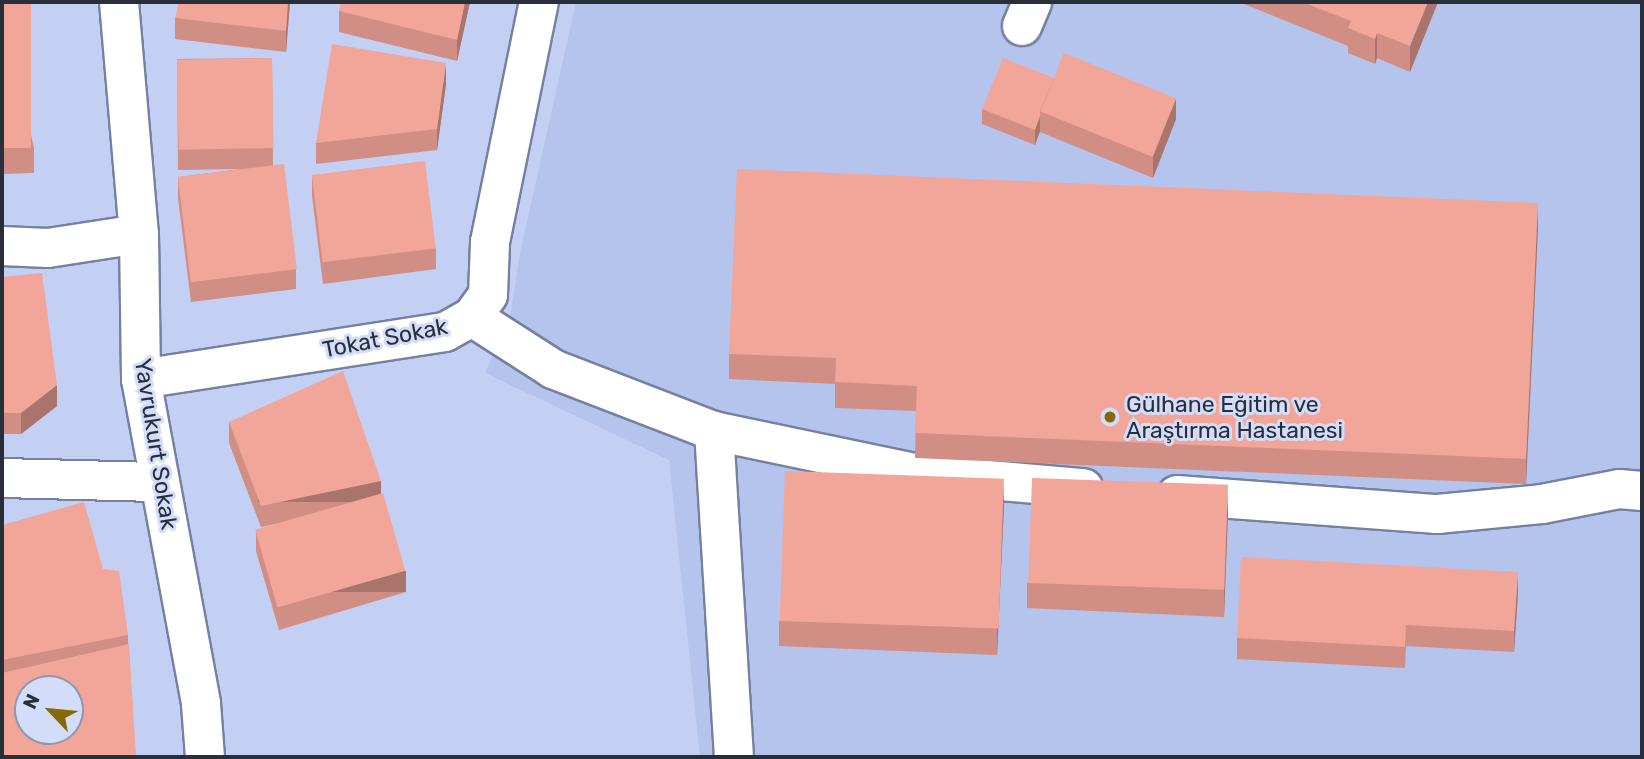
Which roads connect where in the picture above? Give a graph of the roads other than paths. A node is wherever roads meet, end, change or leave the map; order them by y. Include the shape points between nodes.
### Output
1 (119, 2) edge
2 (539, 2) edge
3 (139, 234) junction
4 (2, 246) edge
5 (472, 317) junction
6 (141, 379) junction
7 (714, 430) junction
8 (2, 478) edge
9 (160, 482) junction
10 (1642, 491) edge
11 (205, 757) edge
12 (734, 757) edge

1 - 3 street, Yavrukurt Sokak
2 - 5 street, Tokat Sokak via 490,242 488,295
3 - 4 street via 48,248
3 - 6 street, Yavrukurt Sokak
5 - 6 street, Tokat Sokak via 445,332
5 - 7 street via 553,369
6 - 9 street, Yavrukurt Sokak
7 - 10 street via 919,474 1437,514 1542,504 1619,489
7 - 12 street
8 - 9 street
9 - 11 street, Yavrukurt Sokak via 201,704

